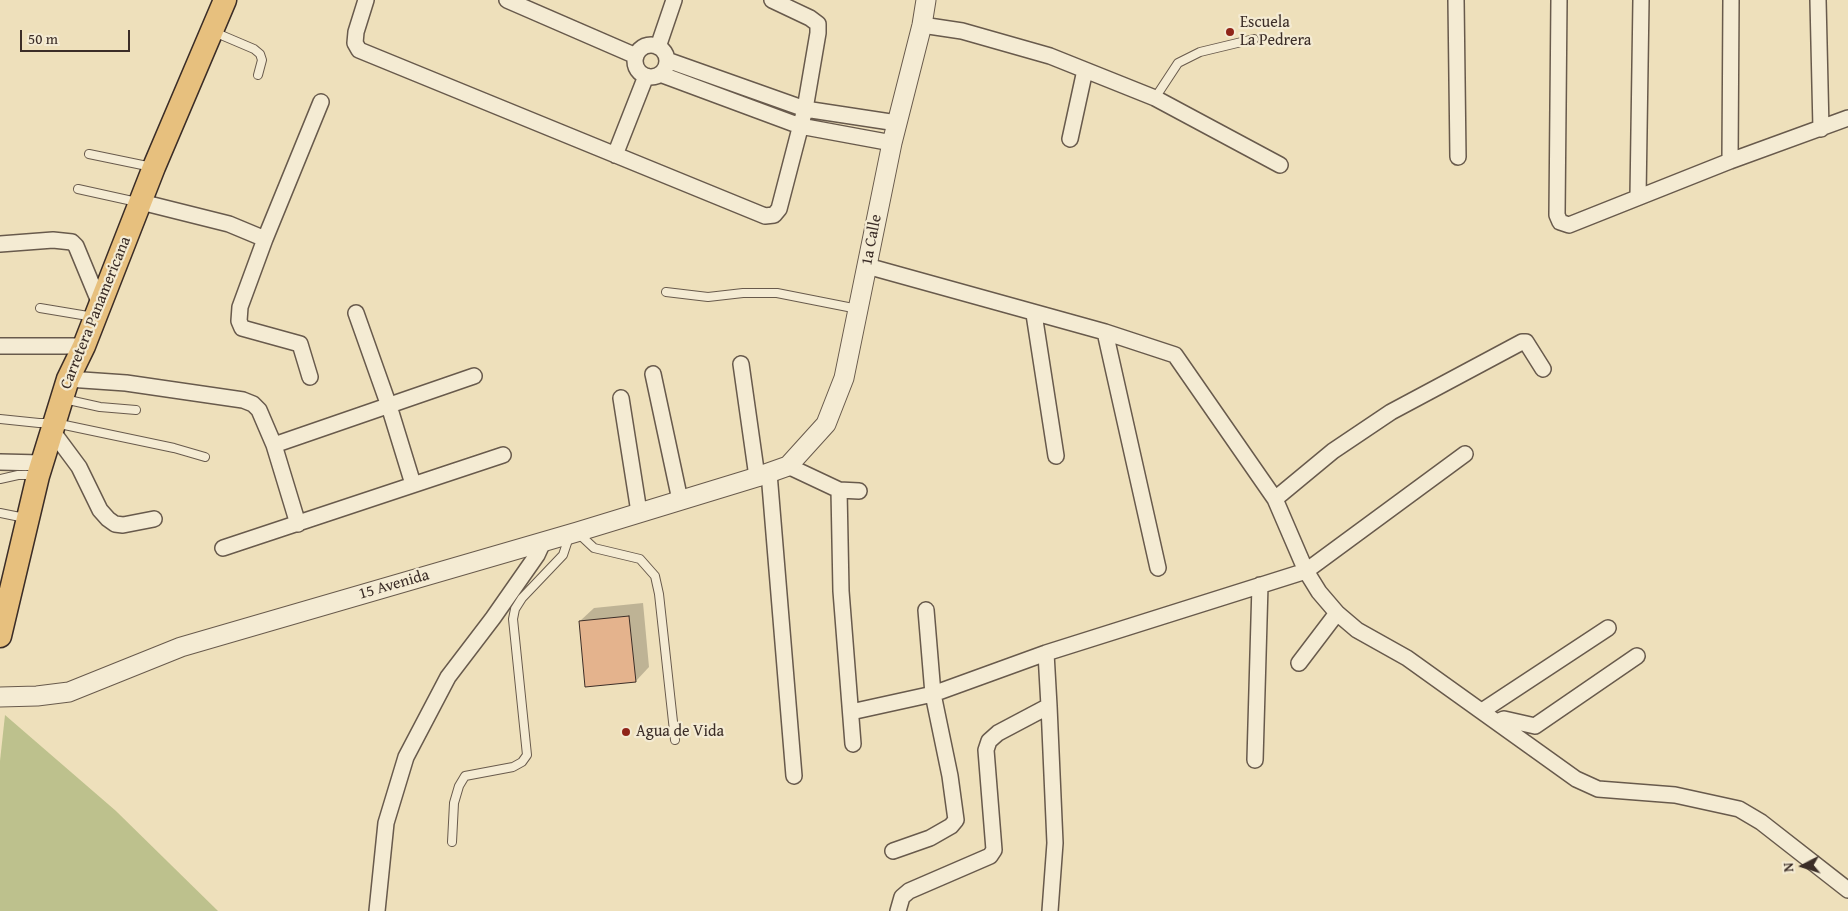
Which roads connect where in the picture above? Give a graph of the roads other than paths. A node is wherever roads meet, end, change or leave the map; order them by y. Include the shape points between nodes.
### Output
1 (225, 0) edge
2 (366, 0) edge
3 (507, 0) edge
4 (674, 0) edge
5 (772, 0) edge
6 (926, 0) edge
7 (1456, 0) edge
8 (1559, 0) edge
9 (1641, 0) edge
10 (1731, 0) edge
11 (1818, 0) edge
12 (922, 25) junction
13 (212, 31) junction
14 (1254, 39) dead end
15 (658, 47) junction
16 (636, 56) junction
17 (667, 60) junction
18 (1085, 70) junction
19 (258, 75) dead end
20 (653, 75) junction
21 (1154, 98) junction
22 (321, 102) dead end
23 (805, 109) junction
24 (1848, 118) edge
25 (897, 123) junction
26 (800, 126) junction
27 (1820, 129) junction
28 (1070, 139) dead end
29 (892, 143) junction
30 (89, 154) dead end
31 (616, 156) junction
32 (1458, 158) dead end
33 (1730, 161) junction
34 (1280, 164) dead end
35 (154, 167) junction
36 (78, 189) dead end
37 (1638, 197) junction
38 (141, 202) junction
39 (265, 238) junction
40 (0, 244) edge
41 (867, 266) junction
42 (666, 292) dead end
43 (40, 308) dead end
44 (858, 309) junction
45 (98, 311) junction
46 (356, 313) dead end
47 (1034, 314) junction
48 (1105, 332) junction
49 (0, 346) edge
50 (84, 346) junction
51 (741, 364) dead end
52 (1543, 369) dead end
53 (653, 374) dead end
54 (310, 376) dead end
55 (474, 376) dead end
56 (65, 389) junction
57 (621, 398) dead end
58 (389, 406) junction
59 (136, 410) dead end
60 (0, 419) edge
61 (54, 427) junction
62 (274, 445) junction
63 (503, 454) dead end
64 (1464, 454) dead end
65 (1056, 456) dead end
66 (205, 457) dead end
67 (0, 462) edge
68 (788, 466) junction
69 (40, 469) junction
70 (763, 475) junction
71 (0, 479) edge
72 (413, 484) junction
73 (839, 490) junction
74 (859, 491) dead end
75 (1275, 499) junction
76 (680, 500) junction
77 (639, 512) junction
78 (0, 513) edge
79 (27, 518) junction
80 (154, 520) dead end
81 (298, 524) junction
82 (574, 533) junction
83 (543, 542) junction
84 (224, 548) dead end
85 (1158, 568) dead end
86 (1306, 571) junction
87 (1260, 585) junction
88 (926, 610) dead end
89 (1337, 613) junction
90 (1608, 628) dead end
91 (0, 636) edge
92 (1046, 653) junction
93 (1637, 656) dead end
94 (1299, 663) dead end
95 (933, 694) junction
96 (0, 697) edge
97 (1048, 706) junction
98 (1482, 711) junction
99 (851, 712) junction
100 (1497, 722) junction
101 (675, 740) dead end
102 (853, 744) dead end
103 (1255, 760) dead end
104 (794, 776) dead end
105 (452, 842) dead end
106 (894, 851) dead end
107 (1848, 890) edge
108 (377, 911) edge
109 (898, 911) edge
110 (1050, 911) edge

1 - 13 main road, Carretera Panamericana
2 - 31 street via 354,42 359,50
3 - 16 street
4 - 15 street
5 - 23 street via 818,24
6 - 12 street, 1a Calle
7 - 32 street
8 - 37 street via 1556,215 1560,222 1569,225
9 - 37 street
10 - 33 street
11 - 27 street
12 - 18 street via 962,31 1050,56
12 - 25 street, 1a Calle
13 - 19 lane via 260,54 262,60
13 - 35 main road, Carretera Panamericana
14 - 21 lane via 1200,52 1178,63
15 - 16 street via 648,45
15 - 17 street
16 - 20 street via 636,65
17 - 20 street via 666,66
17 - 23 street
18 - 21 street
18 - 28 street
20 - 26 street
20 - 31 street
21 - 34 street
22 - 39 street
23 - 25 street
23 - 26 street
24 - 27 street
25 - 29 street, 1a Calle
26 - 29 street
26 - 31 street via 779,208 774,215 765,216
27 - 33 street
29 - 41 street, 1a Calle
30 - 35 lane
33 - 37 street
35 - 38 main road, Carretera Panamericana
36 - 38 lane
38 - 39 street via 230,224
38 - 45 main road, Carretera Panamericana
39 - 54 street via 240,307 239,321 242,328 300,344
40 - 45 street via 72,242
41 - 44 street, 1a Calle
41 - 47 street
42 - 44 lane via 708,297 777,293
43 - 45 lane
44 - 68 street, 1a Calle via 844,378 826,424
45 - 50 main road, Carretera Panamericana
46 - 58 street
47 - 48 street
47 - 65 street
48 - 75 street via 1180,359
48 - 85 street
49 - 50 street
50 - 56 main road, Carretera Panamericana
51 - 70 street
52 - 75 street via 1526,342 1522,342 1391,412 1333,452
53 - 76 street
55 - 58 street
56 - 59 lane via 100,407
56 - 61 main road, Carretera Panamericana
56 - 62 street via 126,383 243,400 259,410
57 - 77 street
58 - 62 street
58 - 72 street
60 - 61 lane
61 - 66 lane via 174,448
61 - 69 main road, Carretera Panamericana
61 - 80 street via 108,519 124,525
62 - 81 street
63 - 72 street
64 - 86 street
67 - 69 street
68 - 70 street, 15 Avenida
68 - 73 street
69 - 71 lane
69 - 79 main road, Carretera Panamericana
70 - 76 street, 15 Avenida
70 - 104 street
72 - 81 street
73 - 74 street
73 - 99 street via 841,591
75 - 86 street
76 - 77 street, 15 Avenida
77 - 82 street, 15 Avenida
78 - 79 lane
79 - 91 main road, Carretera Panamericana
81 - 84 street
82 - 83 street, 15 Avenida
82 - 101 lane via 594,548 640,559 655,576 660,594
82 - 105 lane via 563,555 515,609 513,619 526,755 513,767 466,776 454,803
83 - 96 street, 15 Avenida via 181,647 69,692
83 - 108 street via 498,611 448,676 406,757 386,823
86 - 87 street
86 - 89 street
87 - 92 street
87 - 103 street
88 - 95 street
89 - 94 street
89 - 98 street via 1357,630 1407,658
90 - 98 street
92 - 95 street
92 - 97 street
93 - 100 street via 1535,726 1504,719
95 - 99 street
95 - 106 street via 956,820 930,838
97 - 109 street via 988,741 986,750 995,844 990,856 909,891 902,897
97 - 110 street via 1055,843
98 - 100 street
99 - 102 street
100 - 107 street via 1576,779 1598,789 1675,795 1739,810 1761,822

